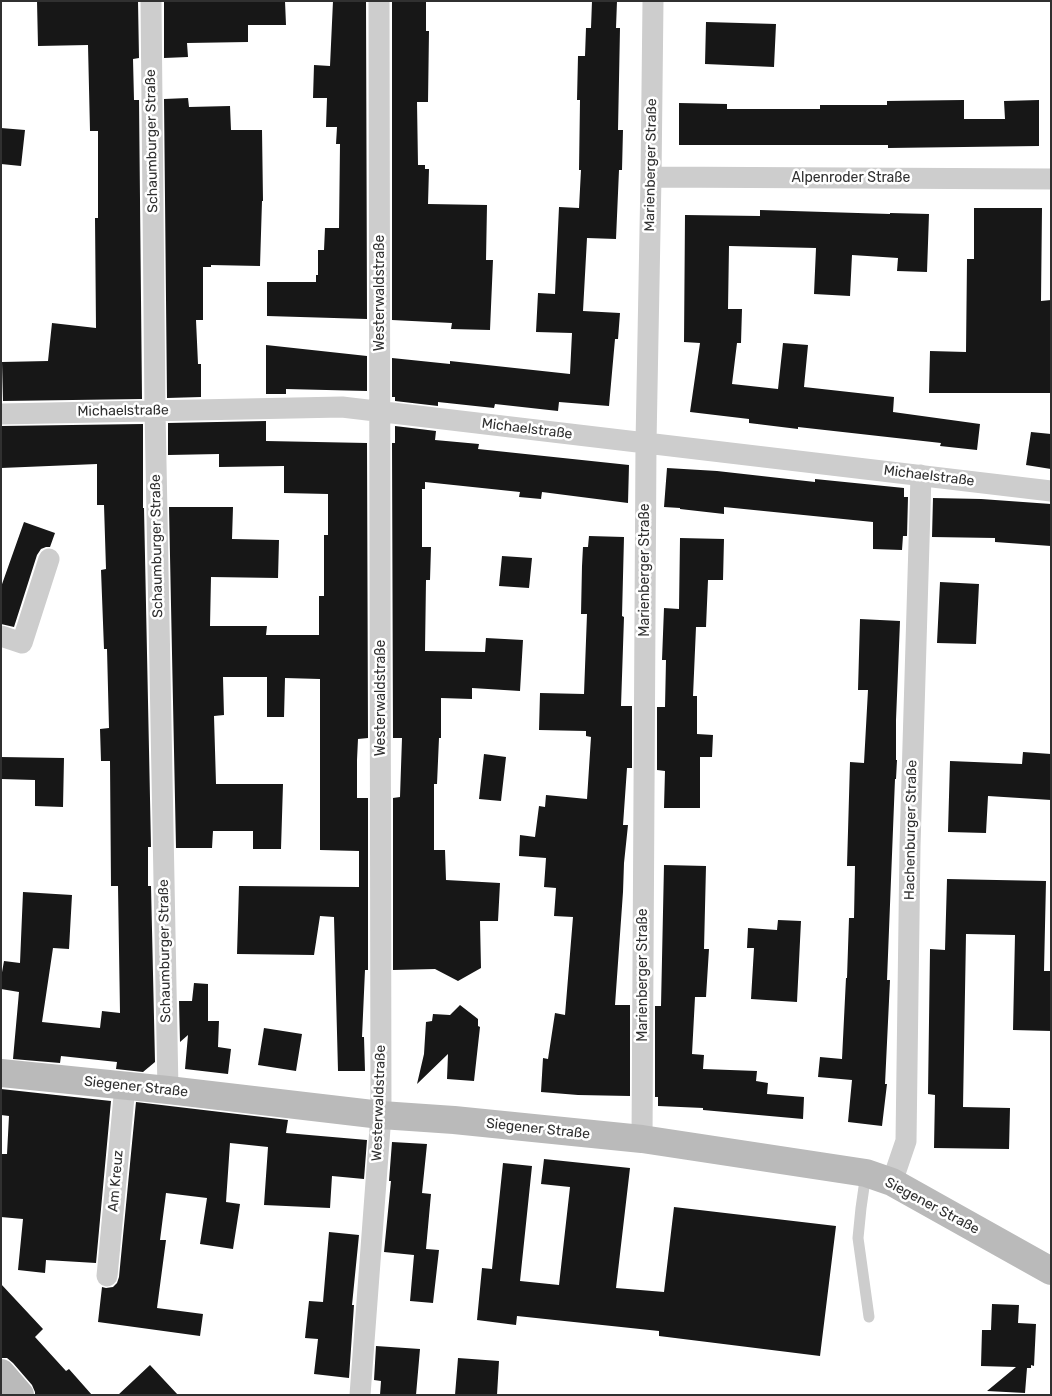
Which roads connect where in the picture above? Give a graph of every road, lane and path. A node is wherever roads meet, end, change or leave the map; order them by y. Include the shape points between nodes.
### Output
1 (151, 1) edge
2 (379, 1) edge
3 (653, 1) edge
4 (651, 177) junction
5 (1051, 179) edge
6 (154, 410) junction
7 (380, 411) junction
8 (1, 414) edge
9 (646, 443) junction
10 (922, 475) junction
11 (1051, 490) edge
12 (49, 559) dead end
13 (1, 636) edge
14 (1, 1073) edge
15 (124, 1086) junction
16 (168, 1090) junction
17 (381, 1115) junction
18 (642, 1139) junction
19 (866, 1173) junction
20 (892, 1182) junction
21 (1051, 1271) edge
22 (108, 1276) dead end
23 (869, 1317) dead end
24 (1, 1373) edge
25 (20, 1395) edge
26 (360, 1395) edge

1 - 6 street, Schaumburger Straße
2 - 7 street, Westerwaldstraße
3 - 4 street, Marienberger Straße
4 - 5 street, Alpenroder Straße
4 - 9 street, Marienberger Straße
6 - 7 street, Michaelstraße via 342,407
6 - 8 street, Michaelstraße
6 - 16 street, Schaumburger Straße
7 - 9 street, Michaelstraße
7 - 17 street, Westerwaldstraße
9 - 10 street, Michaelstraße
9 - 18 street, Marienberger Straße
10 - 11 street, Michaelstraße
10 - 20 street, Hachenburger Straße via 910,846 906,1141
12 - 13 street via 22,643
14 - 15 main road, Siegener Straße
15 - 16 main road, Siegener Straße
15 - 22 street, Am Kreuz
16 - 17 main road, Siegener Straße
17 - 18 main road, Siegener Straße
17 - 26 street, Westerwaldstraße
18 - 19 main road, Siegener Straße
19 - 20 main road, Siegener Straße
19 - 23 lane via 858,1238
20 - 21 main road, Siegener Straße
24 - 25 main road

